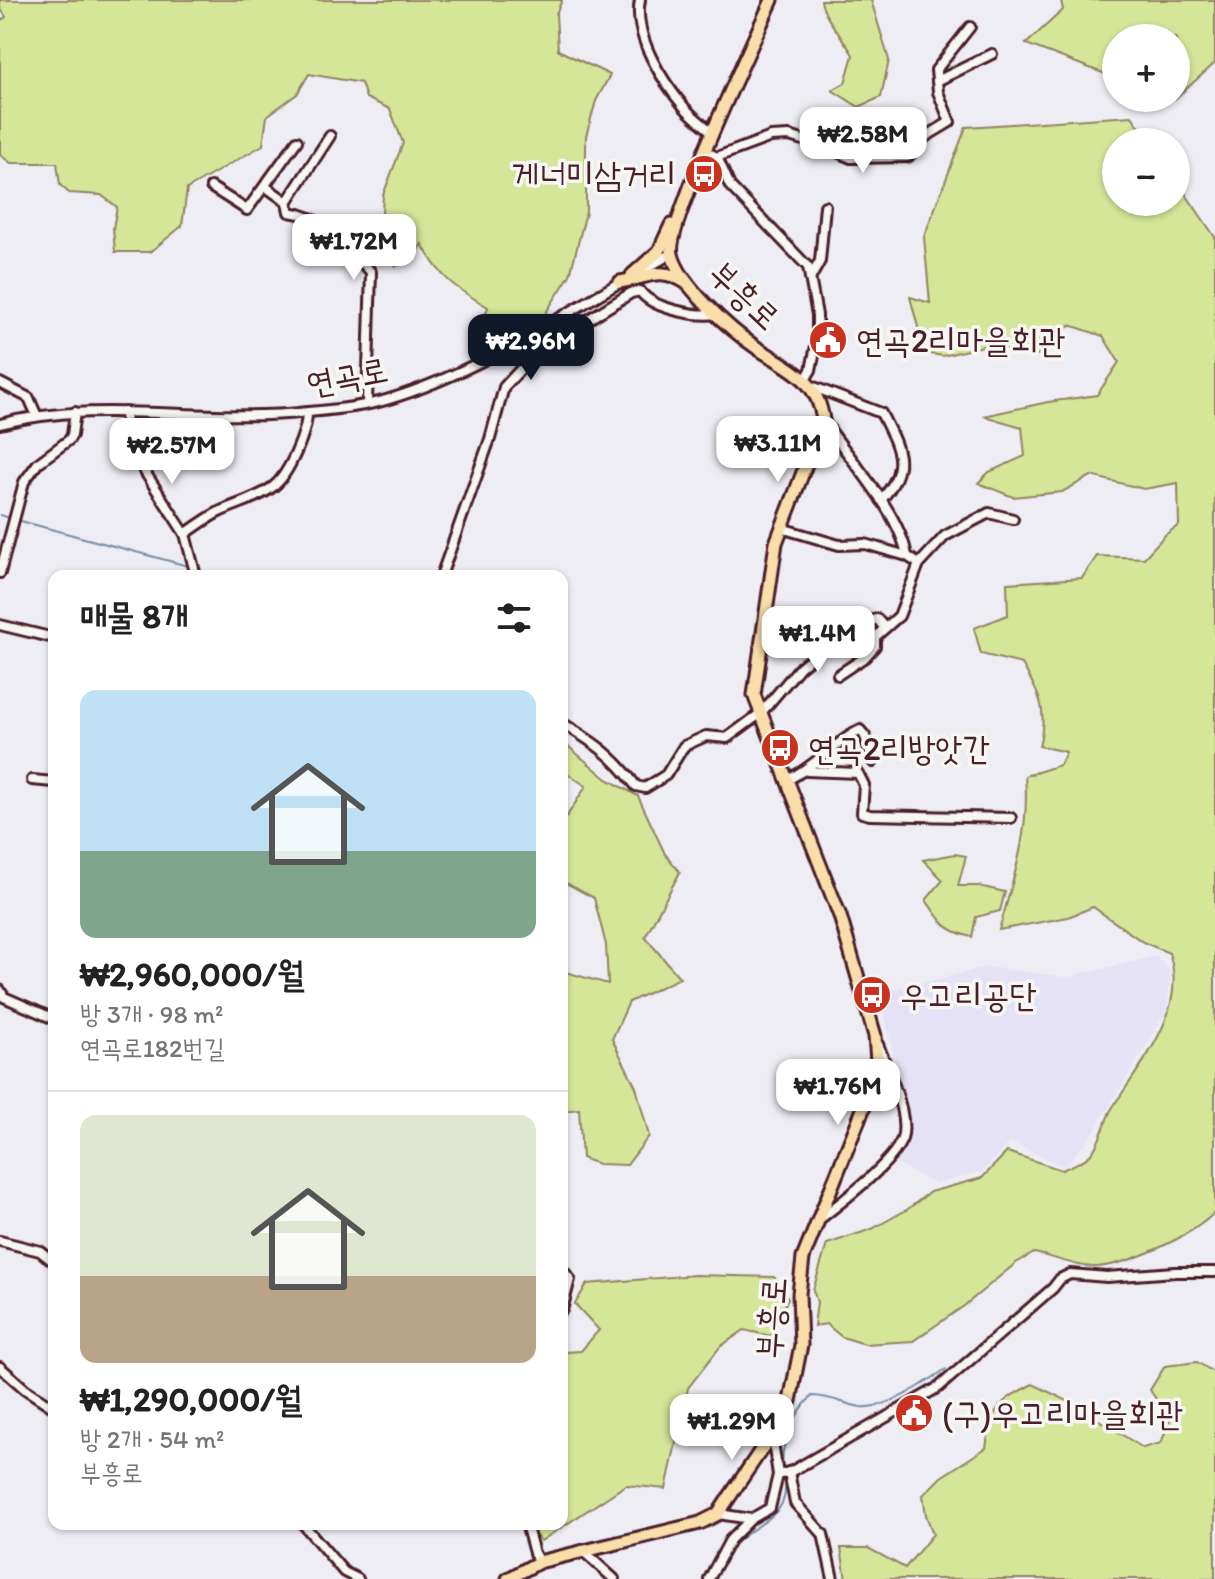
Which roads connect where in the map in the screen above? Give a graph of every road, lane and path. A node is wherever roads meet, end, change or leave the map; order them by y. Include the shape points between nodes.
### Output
1 (640, 0) edge
2 (772, 0) edge
3 (970, 27) dead end
4 (992, 54) dead end
5 (937, 81) junction
6 (713, 133) junction
7 (330, 136) dead end
8 (297, 141) dead end
9 (712, 155) junction
10 (211, 187) dead end
11 (266, 187) junction
12 (684, 200) junction
13 (287, 202) junction
14 (825, 206) dead end
15 (671, 254) junction
16 (632, 275) junction
17 (810, 280) junction
18 (620, 282) junction
19 (688, 284) junction
20 (717, 314) junction
21 (0, 383) edge
22 (810, 384) junction
23 (367, 403) junction
24 (75, 412) junction
25 (125, 412) junction
26 (307, 413) junction
27 (37, 416) junction
28 (823, 420) junction
29 (0, 424) edge
30 (881, 500) junction
31 (1013, 519) dead end
32 (781, 528) junction
33 (185, 534) junction
34 (914, 560) junction
35 (195, 570) edge
36 (443, 570) edge
37 (0, 573) edge
38 (0, 625) edge
39 (884, 627) junction
40 (48, 637) edge
41 (838, 675) dead end
42 (761, 713) junction
43 (568, 727) edge
44 (873, 762) dead end
45 (807, 771) junction
46 (32, 780) dead end
47 (787, 780) junction
48 (48, 781) edge
49 (1011, 818) dead end
50 (0, 990) edge
51 (48, 1016) edge
52 (875, 1036) junction
53 (817, 1221) junction
54 (0, 1241) edge
55 (48, 1257) edge
56 (1215, 1272) edge
57 (0, 1367) edge
58 (48, 1404) edge
59 (771, 1435) junction
60 (784, 1473) junction
61 (718, 1514) junction
62 (751, 1519) junction
63 (308, 1530) edge
64 (528, 1530) edge
65 (582, 1550) junction
66 (539, 1562) junction
67 (358, 1579) edge
68 (508, 1579) edge
69 (614, 1579) edge
70 (709, 1579) edge
71 (833, 1579) edge

1 - 6 street via 640,28 648,52 685,109
2 - 6 main road, 부흥로
3 - 5 street via 936,70
4 - 5 street
5 - 9 street via 950,122 925,137 908,157 851,158 789,136
6 - 9 main road, 부흥로
7 - 13 street
8 - 11 street
9 - 12 main road, 부흥로
9 - 17 street via 730,186 808,267
10 - 11 street via 247,210
11 - 13 street
12 - 15 main road, 부흥로
12 - 16 main road via 659,251
13 - 23 street via 289,212 307,214 371,272
14 - 17 street via 820,261
15 - 16 street, 연곡로
15 - 19 main road, 부흥로
16 - 18 street, 연곡로
17 - 22 street via 817,315
18 - 19 main road via 659,272
18 - 23 street, 연곡로 via 461,370
19 - 20 main road, 부흥로
20 - 22 main road, 부흥로 via 738,335
20 - 36 street via 672,309 640,291 631,293 532,357 504,387
21 - 27 street via 29,398
22 - 28 main road via 821,402
22 - 30 street via 881,413 901,464 895,485
23 - 26 street, 연곡로
24 - 25 street, 연곡로
24 - 27 street, 연곡로
24 - 37 street via 72,435 24,482
25 - 26 street, 연곡로
25 - 33 street via 145,472
26 - 33 street via 302,438 273,487
27 - 29 street, 연곡로
28 - 30 street
28 - 32 main road, 부흥로
30 - 34 street
31 - 34 street via 989,513 966,522
32 - 34 street via 839,545 865,544
32 - 42 main road, 부흥로 via 757,667 754,695
33 - 35 street
34 - 39 street via 899,616
38 - 40 street
39 - 41 street via 865,657
39 - 42 street via 877,619 834,639 800,667
42 - 43 street via 727,738 706,736 684,746 666,775 645,788 636,786 618,761
42 - 47 main road, 부흥로
44 - 45 street via 860,730 841,739
45 - 47 street
45 - 49 street via 858,773 864,785 862,813 870,815
46 - 48 street
47 - 52 main road, 부흥로 via 840,916
50 - 51 street via 4,997
52 - 53 main road, 부흥로 via 872,1090
52 - 53 street, 부흥로 via 896,1092 903,1134 899,1146 858,1189
53 - 59 main road, 부흥로 via 803,1258 801,1345 790,1401
54 - 55 street
56 - 60 street via 1070,1274 939,1387
57 - 58 street
59 - 60 street
59 - 61 main road, 부흥로
60 - 62 street via 770,1508
60 - 71 street via 795,1503 823,1534
61 - 62 street
61 - 65 main road via 700,1523
62 - 70 street via 730,1540
63 - 67 street via 344,1572
64 - 66 street
65 - 66 main road
65 - 69 street
66 - 68 main road

